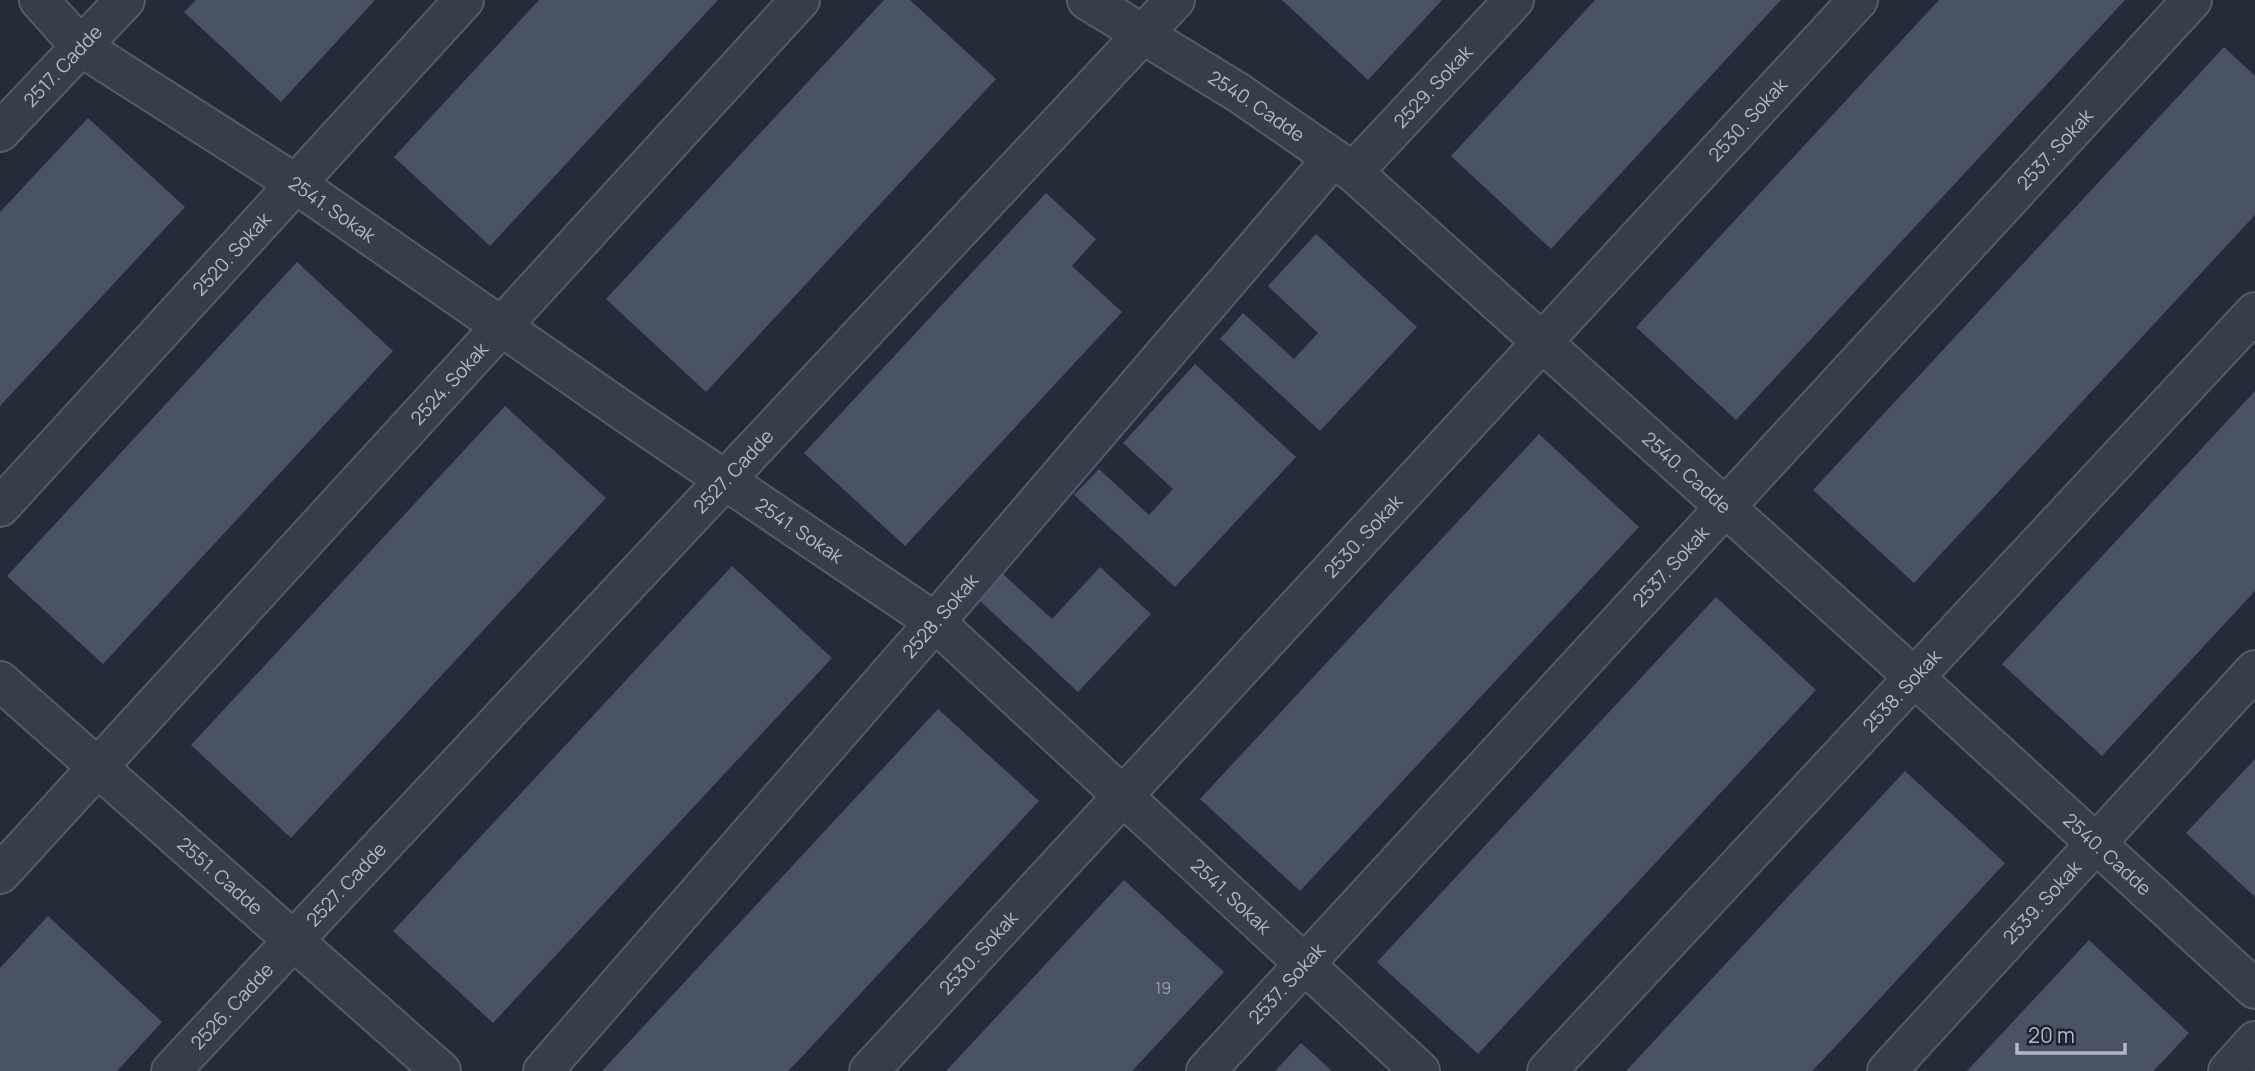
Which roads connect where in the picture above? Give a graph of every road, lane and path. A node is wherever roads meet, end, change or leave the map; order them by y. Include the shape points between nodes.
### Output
1 (39, 0) edge
2 (125, 0) edge
3 (464, 0) edge
4 (800, 0) edge
5 (1087, 0) edge
6 (1175, 0) edge
7 (1514, 0) edge
8 (1858, 0) edge
9 (2192, 0) edge
10 (1142, 35) junction
11 (80, 47) junction
12 (0, 132) edge
13 (1343, 165) junction
14 (296, 184) junction
15 (2255, 312) edge
16 (502, 326) junction
17 (1542, 342) junction
18 (725, 480) junction
19 (0, 507) edge
20 (1726, 507) junction
21 (935, 622) junction
22 (2255, 670) edge
23 (1914, 677) junction
24 (0, 681) edge
25 (97, 768) junction
26 (1123, 796) junction
27 (2096, 843) junction
28 (0, 874) edge
29 (293, 942) junction
30 (1305, 964) junction
31 (2255, 989) edge
32 (2255, 1041) edge
33 (171, 1071) edge
34 (441, 1071) edge
35 (543, 1071) edge
36 (869, 1071) edge
37 (1206, 1071) edge
38 (1420, 1071) edge
39 (1547, 1071) edge
40 (1887, 1071) edge
41 (2228, 1071) edge

1 - 11 street, 2541. Sokak
2 - 11 street, 2517. Cadde
3 - 14 street, 2520. Sokak
4 - 16 street, 2524. Sokak
5 - 10 street, 2540. Cadde
6 - 10 street, 2527. Cadde
7 - 13 street, 2529. Sokak
8 - 17 street, 2530. Sokak
9 - 20 street, 2537. Sokak
10 - 13 street, 2540. Cadde via 1239,93
10 - 18 street, 2527. Cadde
11 - 12 street, 2517. Cadde
11 - 14 street, 2541. Sokak
13 - 17 street, 2540. Cadde
13 - 21 street, 2528. Sokak
14 - 16 street, 2541. Sokak
14 - 19 street, 2520. Sokak
15 - 23 street, 2538. Sokak
16 - 18 street, 2541. Sokak
16 - 25 street, 2524. Sokak
17 - 20 street, 2540. Cadde
17 - 26 street, 2530. Sokak
18 - 21 street, 2541. Sokak
18 - 29 street, 2527. Cadde
20 - 23 street, 2540. Cadde
20 - 30 street, 2537. Sokak
21 - 26 street, 2541. Sokak
21 - 35 street, 2528. Sokak
22 - 27 street, 2539. Sokak
23 - 27 street, 2540. Cadde
23 - 39 street, 2538. Sokak
24 - 25 street, 2551. Cadde
25 - 28 street, 2524. Sokak
25 - 29 street, 2551. Cadde
26 - 30 street, 2541. Sokak
26 - 36 street, 2530. Sokak
27 - 31 street, 2540. Cadde
27 - 40 street, 2539. Sokak
29 - 33 street, 2526. Cadde
29 - 34 street, 2551. Cadde
30 - 37 street, 2537. Sokak
30 - 38 street, 2541. Sokak
32 - 41 street

